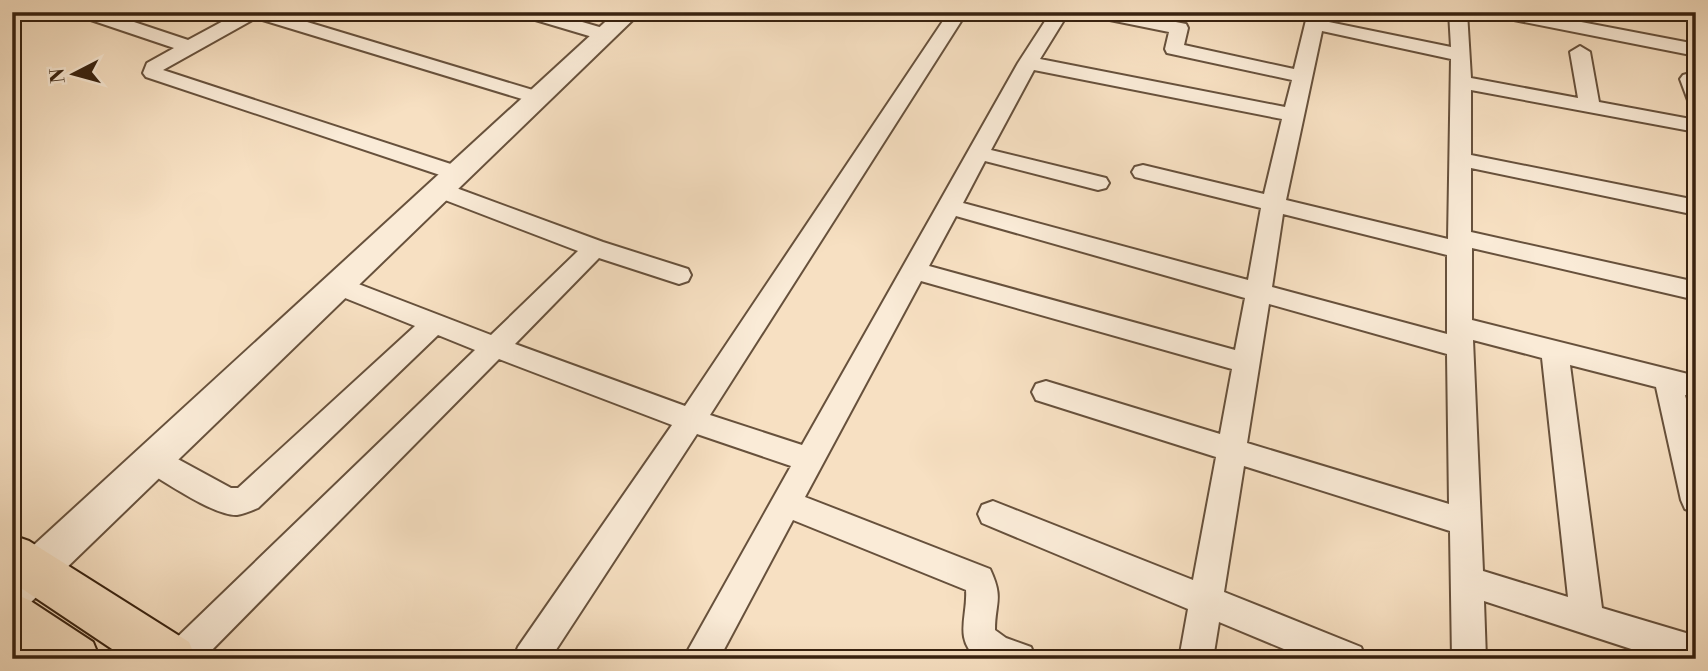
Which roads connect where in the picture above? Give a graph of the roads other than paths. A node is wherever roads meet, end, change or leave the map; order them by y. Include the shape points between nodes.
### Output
1 (85, 12) edge
2 (254, 12) edge
3 (528, 12) edge
4 (630, 12) edge
5 (958, 12) edge
6 (1060, 12) edge
7 (1096, 12) edge
8 (1458, 12) edge
9 (1499, 12) edge
10 (1316, 18) edge
11 (1574, 19) edge
12 (606, 36) junction
13 (188, 47) junction
14 (1696, 50) edge
15 (1580, 52) dead end
16 (1461, 55) junction
17 (1028, 63) junction
18 (1302, 76) junction
19 (1690, 79) dead end
20 (1461, 82) junction
21 (539, 98) junction
22 (1696, 99) edge
23 (1590, 106) junction
24 (1293, 116) junction
25 (1696, 126) edge
26 (978, 153) junction
27 (1461, 159) junction
28 (1143, 172) dead end
29 (449, 182) junction
30 (1098, 183) dead end
31 (1273, 205) junction
32 (949, 207) junction
33 (1696, 208) edge
34 (1460, 244) junction
35 (594, 248) junction
36 (914, 270) junction
37 (679, 275) dead end
38 (339, 286) junction
39 (1258, 291) junction
40 (1696, 291) edge
41 (435, 323) junction
42 (1460, 337) junction
43 (495, 347) junction
44 (1555, 351) junction
45 (1246, 363) junction
46 (1668, 380) junction
47 (1696, 387) edge
48 (1046, 392) dead end
49 (691, 420) junction
50 (1231, 450) junction
51 (153, 460) junction
52 (810, 460) junction
53 (1696, 500) edge
54 (786, 503) junction
55 (993, 514) dead end
56 (1466, 523) junction
57 (20, 573) edge
58 (1467, 581) junction
59 (1206, 602) junction
60 (1587, 619) junction
61 (1696, 653) edge
62 (708, 657) edge
63 (170, 659) edge
64 (179, 659) edge
65 (530, 659) edge
66 (1019, 659) edge
67 (1196, 659) edge
68 (1349, 659) edge
69 (1469, 659) edge

1 - 13 street
2 - 13 street
2 - 21 street
3 - 12 street
4 - 12 street
5 - 49 street
6 - 17 street
7 - 18 street via 1180,28 1174,49
8 - 16 street
9 - 11 street
10 - 16 street
10 - 18 street
11 - 14 street
12 - 21 street
13 - 29 street via 153,72
15 - 23 street
16 - 20 street
17 - 24 street
17 - 26 street
18 - 24 street
19 - 22 street
20 - 23 street
20 - 27 street
21 - 29 street
23 - 25 street
24 - 31 street
26 - 30 street
26 - 32 street
27 - 33 street
27 - 34 street
28 - 31 street
29 - 35 street
29 - 38 street
31 - 34 street
31 - 39 street
32 - 36 street
32 - 39 street
34 - 40 street
34 - 42 street
35 - 37 street
35 - 43 street
36 - 45 street
36 - 52 street
38 - 41 street
38 - 51 street
39 - 42 street
39 - 45 street
41 - 43 street
41 - 51 street via 247,499 224,499
42 - 44 street
42 - 56 street
43 - 49 street
43 - 64 street
44 - 46 street
44 - 60 street
45 - 50 street
46 - 47 street
46 - 53 street
48 - 50 street
49 - 52 street
49 - 65 street
50 - 56 street
50 - 59 street
51 - 57 street
52 - 54 street
54 - 62 street
54 - 66 street via 979,580 985,597 977,626 979,638
55 - 59 street
56 - 58 street
57 - 63 main road
58 - 60 street
58 - 69 street
59 - 67 street
59 - 68 street
60 - 61 street

